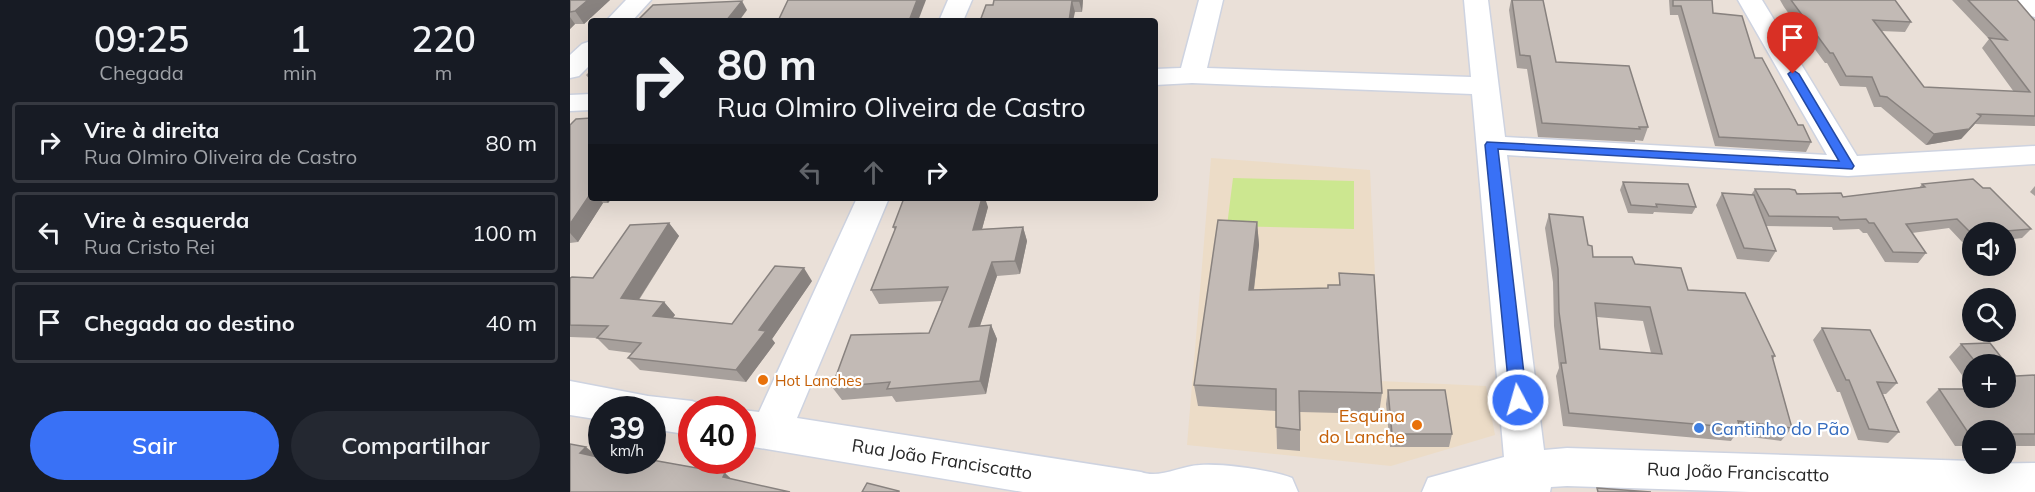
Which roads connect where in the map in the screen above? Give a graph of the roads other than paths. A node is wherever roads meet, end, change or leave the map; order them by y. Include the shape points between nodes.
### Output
1 (639, 0) edge
2 (960, 0) edge
3 (1211, 0) edge
4 (1476, 0) edge
5 (1750, 0) edge
6 (2024, 0) edge
7 (2035, 10) edge
8 (621, 18) edge
9 (952, 18) edge
10 (588, 49) edge
11 (570, 50) edge
12 (588, 52) edge
13 (570, 70) edge
14 (1192, 75) junction
15 (1158, 76) edge
16 (1485, 86) junction
17 (588, 102) edge
18 (570, 103) edge
19 (1491, 145) junction
20 (2035, 155) edge
21 (1848, 166) junction
22 (871, 201) edge
23 (570, 398) edge
24 (588, 401) edge
25 (757, 429) edge
26 (1528, 481) edge
27 (2035, 482) edge
28 (1141, 492) edge
29 (1162, 492) edge
30 (1277, 492) edge
31 (1443, 492) edge

1 - 8 street
2 - 9 street
3 - 14 street
4 - 16 street
5 - 21 street
6 - 7 street
10 - 11 street
12 - 13 street
14 - 15 street
14 - 16 street
16 - 19 street
17 - 18 street
19 - 21 street
19 - 26 street
20 - 21 street
22 - 25 street
23 - 24 street
25 - 28 street, Rua João Franciscatto
26 - 27 street, Rua João Franciscatto via 1567,467
26 - 31 street, Rua João Franciscatto
29 - 30 street via 1200,484

